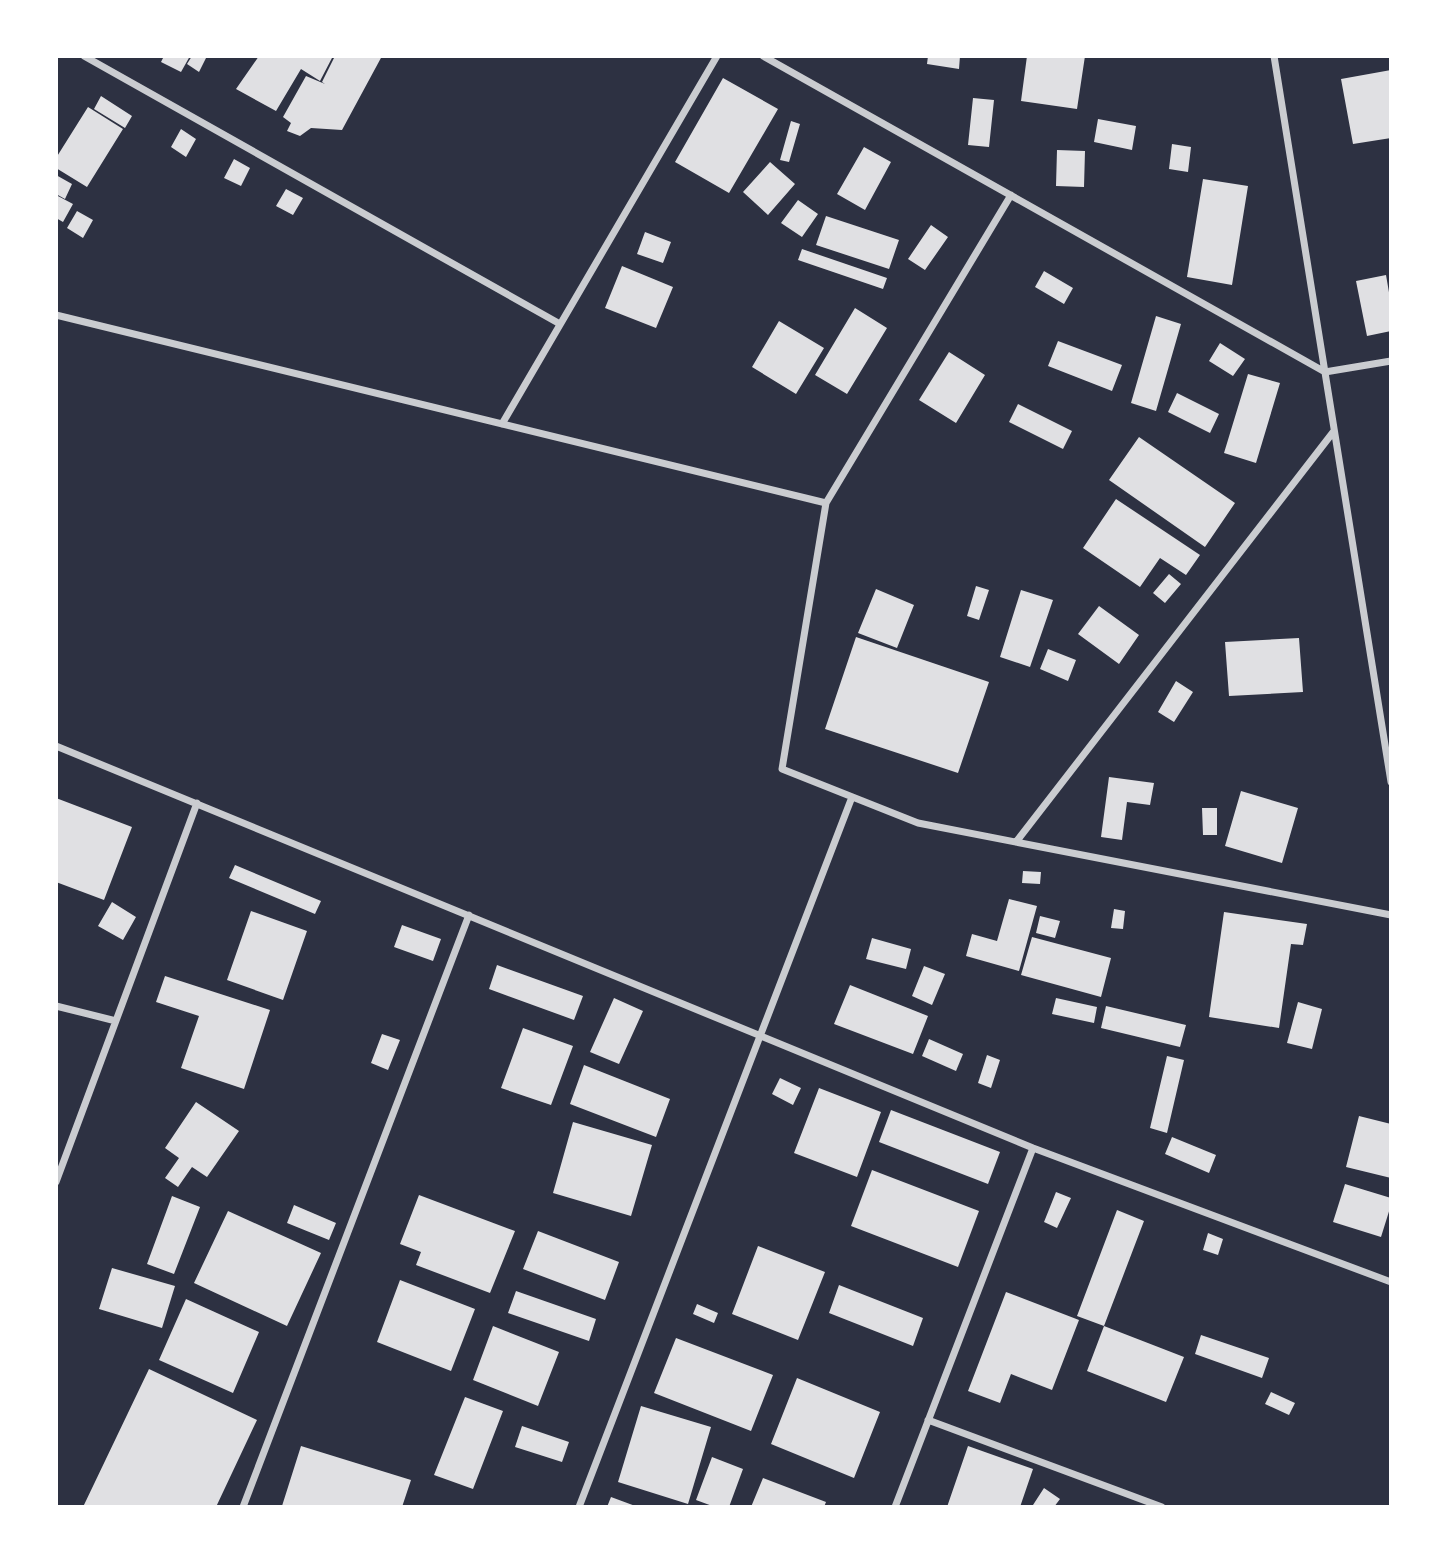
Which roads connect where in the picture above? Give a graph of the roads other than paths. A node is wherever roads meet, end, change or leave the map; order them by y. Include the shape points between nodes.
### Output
1 (84, 56) edge
2 (717, 56) edge
3 (763, 56) edge
4 (1274, 56) edge
5 (1011, 195) junction
6 (56, 315) edge
7 (560, 324) junction
8 (1391, 361) edge
9 (1325, 372) junction
10 (502, 424) junction
11 (1334, 431) junction
12 (826, 503) junction
13 (56, 746) edge
14 (1391, 782) edge
15 (852, 797) junction
16 (197, 803) junction
17 (1016, 842) junction
18 (469, 915) junction
19 (1391, 915) edge
20 (56, 1006) edge
21 (116, 1021) junction
22 (760, 1035) junction
23 (1033, 1148) junction
24 (56, 1182) edge
25 (1391, 1282) edge
26 (928, 1420) junction
27 (243, 1507) edge
28 (579, 1507) edge
29 (895, 1507) edge
30 (1162, 1507) edge

1 - 7 street
2 - 7 street
3 - 5 street
4 - 9 street
5 - 9 street
5 - 12 street
6 - 10 street
7 - 10 street
8 - 9 street
9 - 11 street
10 - 12 street
11 - 14 street
11 - 17 street
12 - 15 street via 782,769
13 - 16 street
15 - 17 street via 918,823
15 - 22 street
16 - 18 street
16 - 21 street
17 - 19 street
18 - 22 street
18 - 27 street
20 - 21 street
21 - 24 street
22 - 23 street
22 - 28 street
23 - 25 street
23 - 26 street
26 - 29 street
26 - 30 street

